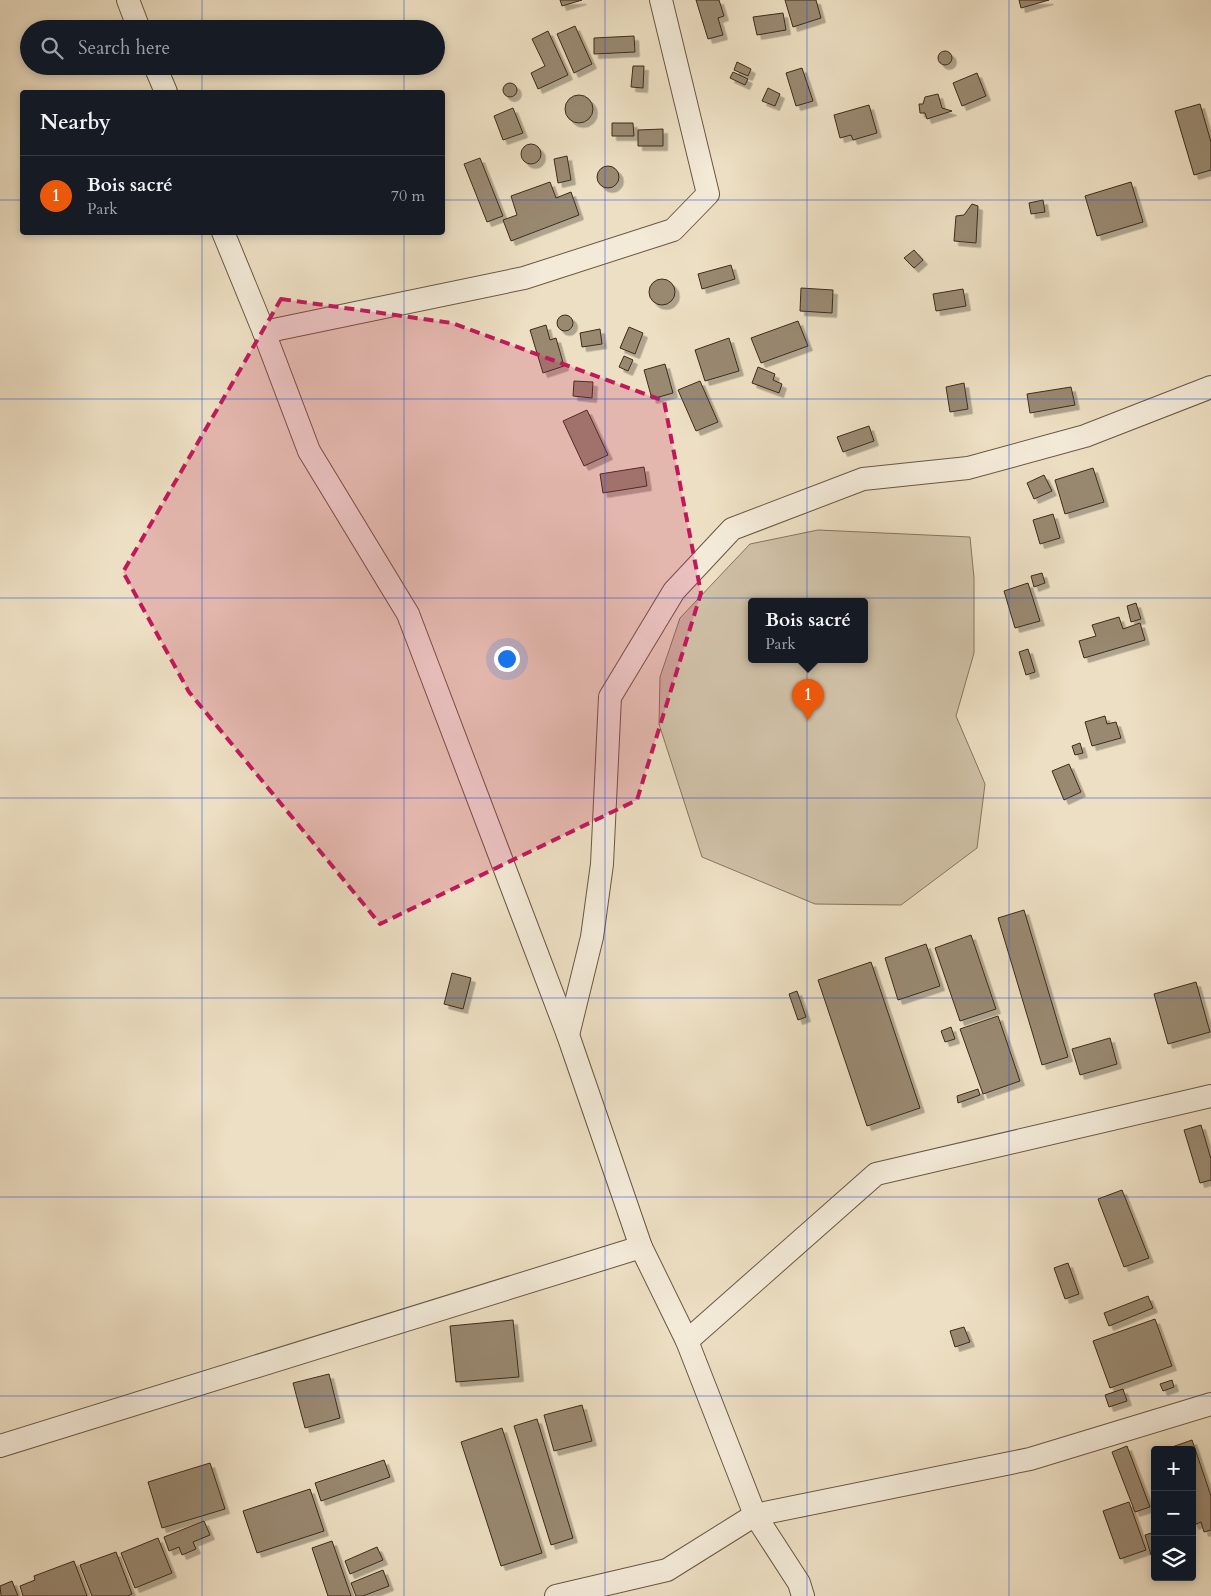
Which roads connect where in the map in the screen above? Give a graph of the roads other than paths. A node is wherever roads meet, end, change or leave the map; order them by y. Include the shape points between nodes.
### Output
1 (128, 0) edge
2 (661, 0) edge
3 (136, 20) edge
4 (159, 75) edge
5 (165, 90) edge
6 (224, 235) edge
7 (264, 332) junction
8 (1211, 387) edge
9 (568, 1035) junction
10 (1211, 1096) edge
11 (641, 1247) junction
12 (687, 1341) junction
13 (1211, 1404) edge
14 (0, 1446) edge
15 (755, 1515) junction
16 (556, 1596) edge
17 (803, 1596) edge

1 - 3 street
2 - 7 street via 708,194 673,230 524,278
4 - 5 street
6 - 7 street
7 - 9 street via 309,451 408,614
8 - 9 street via 1085,436 968,468 863,479 732,529 674,591 610,697 602,864 592,937
9 - 11 street
10 - 12 street via 876,1174
11 - 12 street
11 - 14 street
12 - 15 street
13 - 15 street via 1030,1459
15 - 16 street via 667,1570
15 - 17 street

